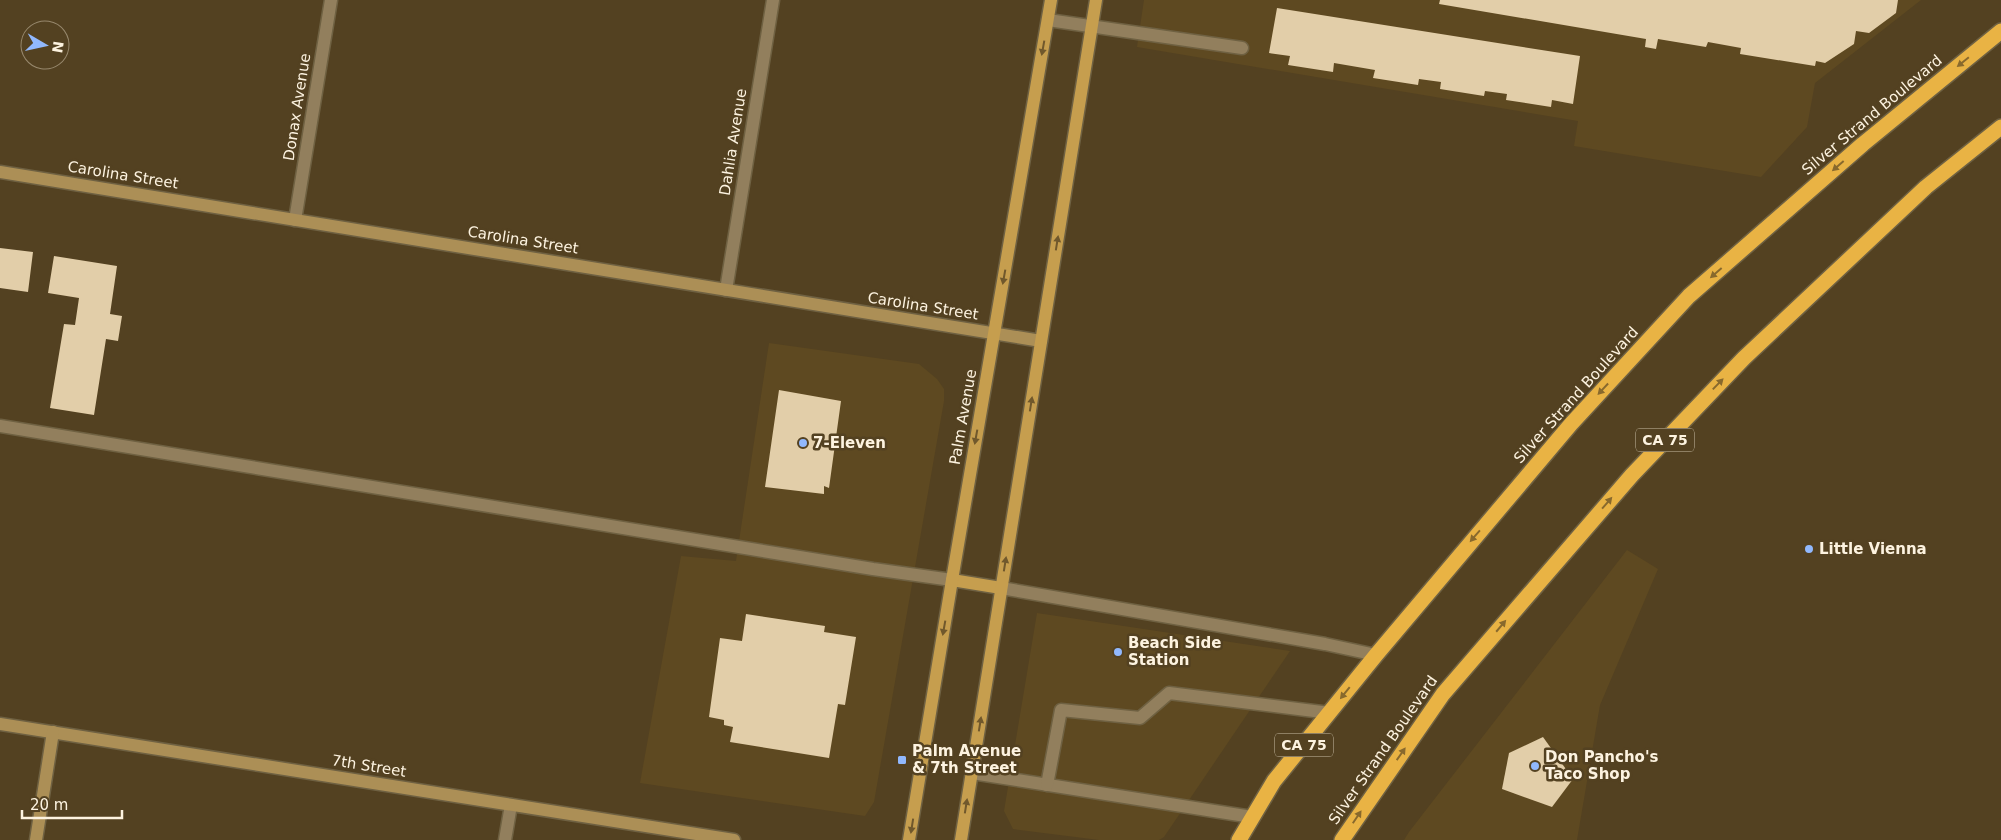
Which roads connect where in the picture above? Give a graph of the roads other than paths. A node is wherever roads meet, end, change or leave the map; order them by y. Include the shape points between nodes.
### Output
1 (331, 0) edge
2 (773, 0) edge
3 (1051, 0) edge
4 (1096, 0) edge
5 (1048, 20) junction
6 (1092, 27) junction
7 (2001, 31) edge
8 (1242, 48) dead end
9 (2001, 127) edge
10 (0, 172) edge
11 (295, 220) junction
12 (726, 290) junction
13 (994, 334) junction
14 (1041, 341) junction
15 (0, 426) edge
16 (952, 580) junction
17 (1002, 588) junction
18 (1376, 655) junction
19 (1330, 713) junction
20 (0, 724) edge
21 (53, 732) junction
22 (972, 772) junction
23 (1047, 785) junction
24 (511, 805) junction
25 (1252, 818) junction
26 (36, 840) edge
27 (505, 840) edge
28 (734, 840) edge
29 (909, 840) edge
30 (961, 840) edge
31 (1239, 840) edge
32 (1342, 840) edge

1 - 11 street, Donax Avenue
2 - 12 street, Dahlia Avenue
3 - 5 main road, Palm Avenue
4 - 6 main road
5 - 6 street
5 -> 13 main road, Palm Avenue
6 - 8 street
14 -> 6 main road
7 -> 18 highway, Silver Strand Boulevard / CA 75 via 1863,144 1689,296 1571,424
32 -> 9 highway, Silver Strand Boulevard / CA 75 via 1443,694 1632,475 1751,351 1926,187
10 - 11 street, Carolina Street
11 - 12 street, Carolina Street
12 - 13 street, Carolina Street
13 - 14 street, Carolina Street
13 -> 16 main road, Palm Avenue
17 -> 14 main road
15 - 16 street
16 - 17 main road
16 -> 29 main road, Palm Avenue
17 - 18 street
22 -> 17 main road
18 -> 19 highway, Silver Strand Boulevard / CA 75
19 - 23 street via 1169,693 1140,718 1061,710
19 - 25 highway, Silver Strand Boulevard / CA 75 via 1274,782
20 - 21 street, 7th Street
21 - 24 street, 7th Street
21 - 26 street
22 - 23 street
30 -> 22 main road
23 - 25 street
24 - 27 street
24 - 28 street, 7th Street
25 - 31 highway, Silver Strand Boulevard / CA 75

